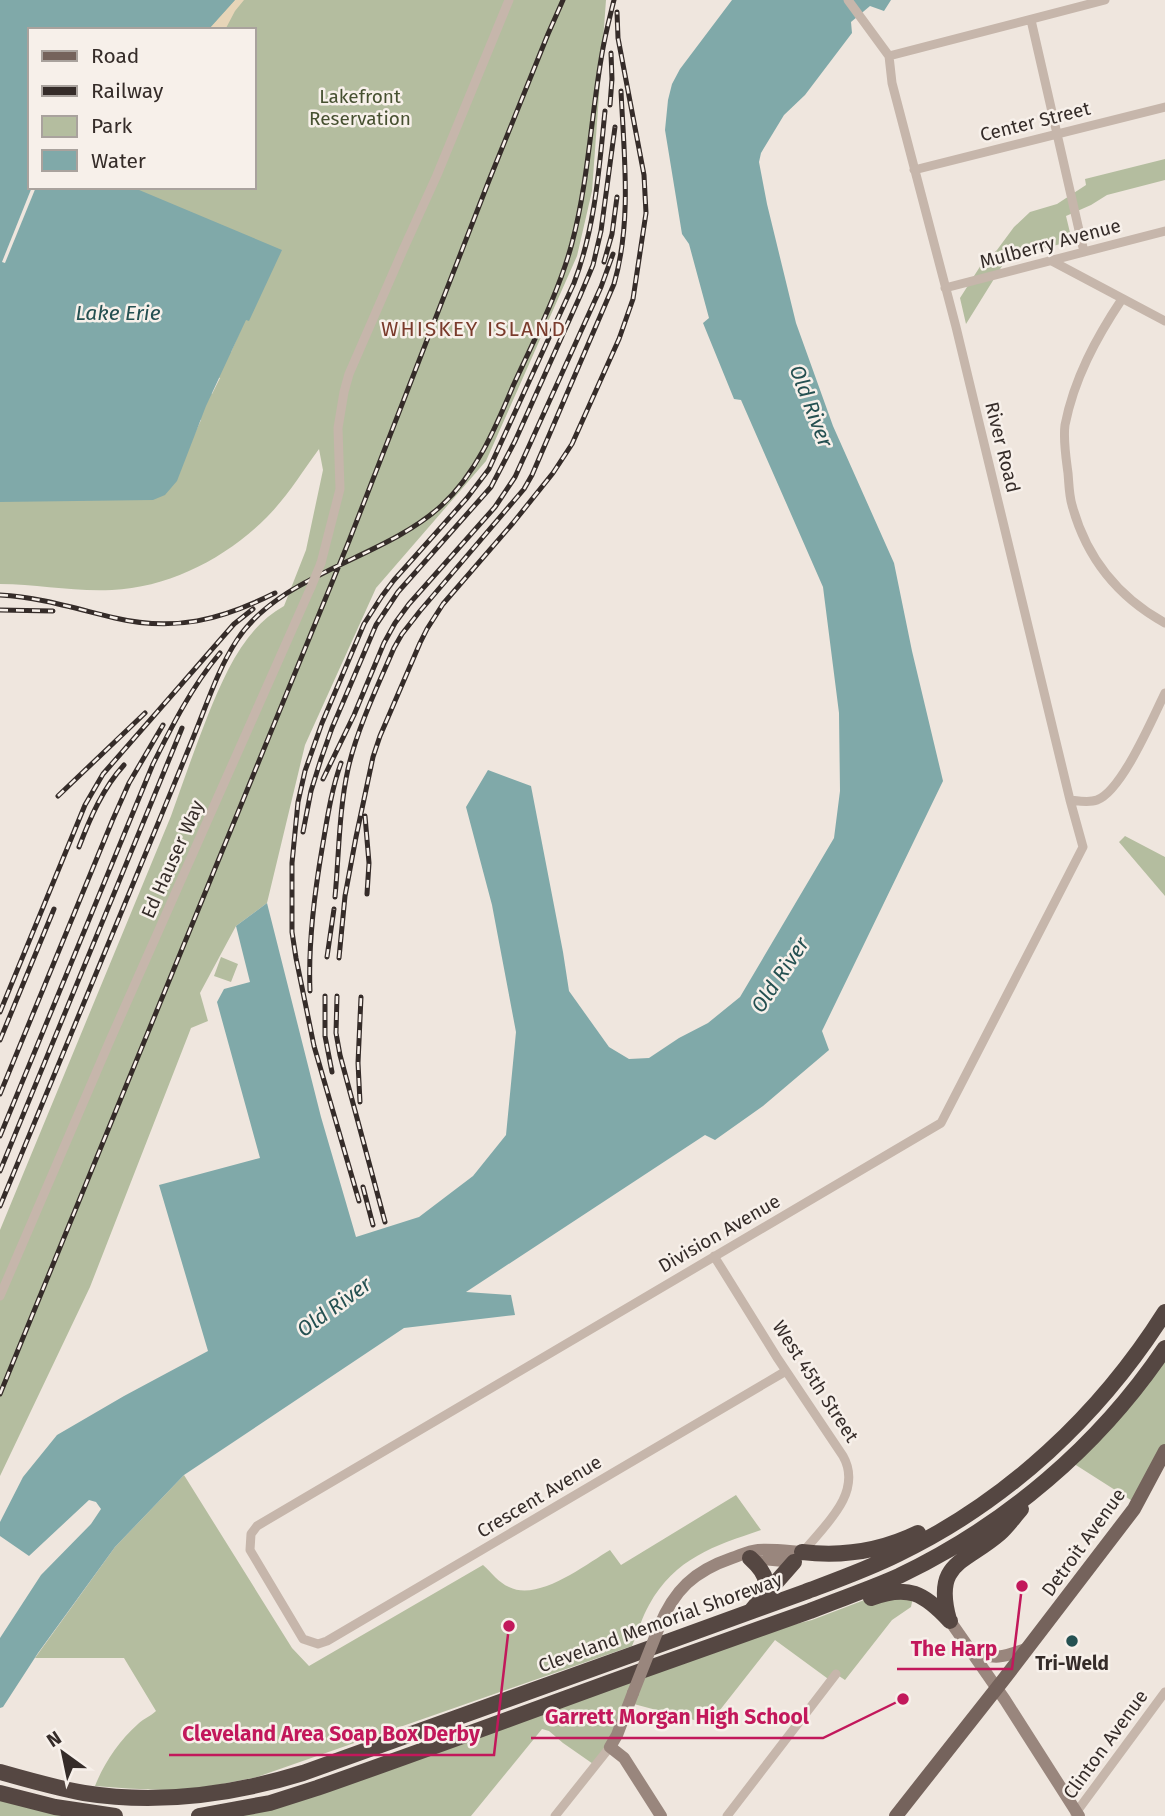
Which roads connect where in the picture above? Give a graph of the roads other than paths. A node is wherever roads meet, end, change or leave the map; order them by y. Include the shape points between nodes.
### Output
1 (509, 0) edge
2 (848, 0) edge
3 (1105, 0) edge
4 (1031, 20) junction
5 (889, 56) junction
6 (1165, 107) edge
7 (1056, 135) junction
8 (914, 170) junction
9 (1165, 231) edge
10 (1084, 252) junction
11 (1050, 260) junction
12 (945, 288) junction
13 (1122, 299) junction
14 (1165, 321) edge
15 (1165, 623) edge
16 (1165, 693) edge
17 (1070, 800) junction
18 (1083, 847) joint
19 (714, 1256) junction
20 (0, 1296) edge
21 (1165, 1312) edge
22 (1165, 1348) edge
23 (786, 1370) junction
24 (1121, 1375) junction
25 (1165, 1451) edge
26 (1048, 1478) junction
27 (798, 1557) junction
28 (731, 1558) junction
29 (750, 1558) junction
30 (765, 1595) junction
31 (749, 1613) junction
32 (950, 1620) junction
33 (731, 1640) junction
34 (308, 1641) joint
35 (1028, 1648) junction
36 (970, 1650) junction
37 (836, 1674) dead end
38 (996, 1688) junction
39 (1165, 1692) edge
40 (610, 1748) junction
41 (0, 1772) edge
42 (0, 1793) edge
43 (1076, 1815) edge
44 (115, 1816) edge
45 (199, 1816) edge
46 (555, 1816) edge
47 (661, 1816) edge
48 (726, 1816) edge
49 (896, 1816) edge

1 - 20 street, Ed Hauser Way, bridge via 349,374 338,428 340,489 321,563
2 - 5 street
3 - 4 street
4 - 5 street
4 - 7 street
5 - 8 street, River Road
6 - 7 street, Center Street
7 - 8 street, Center Street
7 - 10 street
8 - 12 street, River Road
9 - 10 street, Mulberry Avenue
10 - 11 street, Mulberry Avenue
11 - 12 street, Mulberry Avenue
11 - 13 street
12 - 17 street, River Road
13 - 14 street
13 - 15 street via 1102,329 1074,391 1065,428 1071,503 1083,538 1104,573 1145,612
16 - 17 street via 1110,792 1098,800
17 - 18 street, River Road
18 - 19 street, Division Avenue via 941,1123
19 - 23 street, West 45th Street
19 - 34 street, Division Avenue via 257,1526 251,1534 250,1550
21 - 24 highway, Cleveland Memorial Shoreway
22 - 26 highway, Cleveland Memorial Shoreway via 1108,1420
23 - 27 street, West 45th Street via 849,1472 840,1507
23 - 34 street, Crescent Avenue via 327,1641
24 - 27 highway via 1001,1480 919,1532 868,1551
24 - 31 highway, Cleveland Memorial Shoreway via 1044,1456 961,1519 882,1562
25 - 35 main road, Detroit Avenue via 1134,1509
26 - 32 highway via 1000,1533 951,1570 944,1596
26 - 33 highway, Cleveland Memorial Shoreway via 984,1528 912,1569
27 - 28 street via 759,1550
27 - 29 street
27 - 30 highway
28 - 29 street
28 - 40 street, bridge via 705,1569 683,1586 667,1607
29 - 30 highway via 763,1573
30 - 31 highway
31 - 41 highway, Cleveland Memorial Shoreway via 303,1773 242,1790 178,1798 121,1797 58,1788
32 - 33 highway via 914,1592 894,1591 812,1620
32 - 36 street
33 - 45 highway, Cleveland Memorial Shoreway via 310,1791
35 - 36 street via 998,1658
35 - 38 main road, Detroit Avenue
36 - 38 street
37 - 48 street
38 - 43 street
38 - 49 main road, Detroit Avenue
39 - 43 street, Clinton Avenue
40 - 46 street
40 - 47 street via 624,1758
42 - 44 highway

